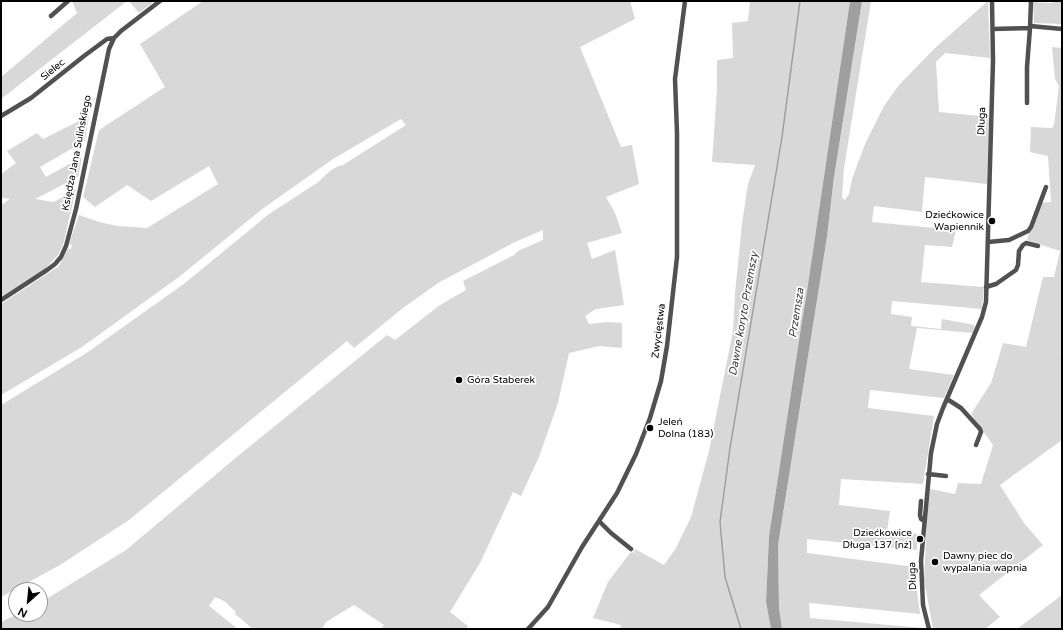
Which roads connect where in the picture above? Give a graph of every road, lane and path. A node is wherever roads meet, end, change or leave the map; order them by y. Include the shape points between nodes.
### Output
1 (68, 1) edge
2 (160, 1) edge
3 (685, 1) edge
4 (992, 1) edge
5 (1031, 1) edge
6 (51, 16) dead end
7 (1030, 27) junction
8 (993, 29) junction
9 (1062, 29) edge
10 (114, 38) junction
11 (1027, 104) dead end
12 (1, 116) edge
13 (1046, 187) dead end
14 (988, 242) junction
15 (1038, 246) dead end
16 (986, 287) junction
17 (1, 300) edge
18 (947, 399) junction
19 (976, 445) dead end
20 (928, 474) junction
21 (946, 476) dead end
22 (921, 501) dead end
23 (599, 521) junction
24 (924, 521) junction
25 (631, 549) dead end
26 (528, 629) edge
27 (929, 629) edge

1 - 6 street
2 - 10 street, Księdza Jana Sulińskiego
3 - 23 street, Zwycięstwa via 675,79 677,257 664,367 654,405 634,461
4 - 8 street, Długa
5 - 7 street
7 - 8 street
7 - 9 street
7 - 11 street
8 - 14 street, Długa
10 - 12 street, Sielec via 108,39 31,98
10 - 17 street, Księdza Jana Sulińskiego via 106,56 66,246 55,264
13 - 14 street via 1028,231 1009,240
14 - 16 street, Długa
15 - 16 street via 1026,243 1023,245 1019,251 1016,270 996,284
16 - 18 street, Długa via 982,317
18 - 19 street via 961,408 980,429
18 - 20 street, Długa via 937,424
20 - 21 street
20 - 24 street, Długa
22 - 24 street, Długa via 920,515
23 - 25 street
23 - 26 street, Zwycięstwa via 548,607
24 - 27 street, Długa via 921,583

